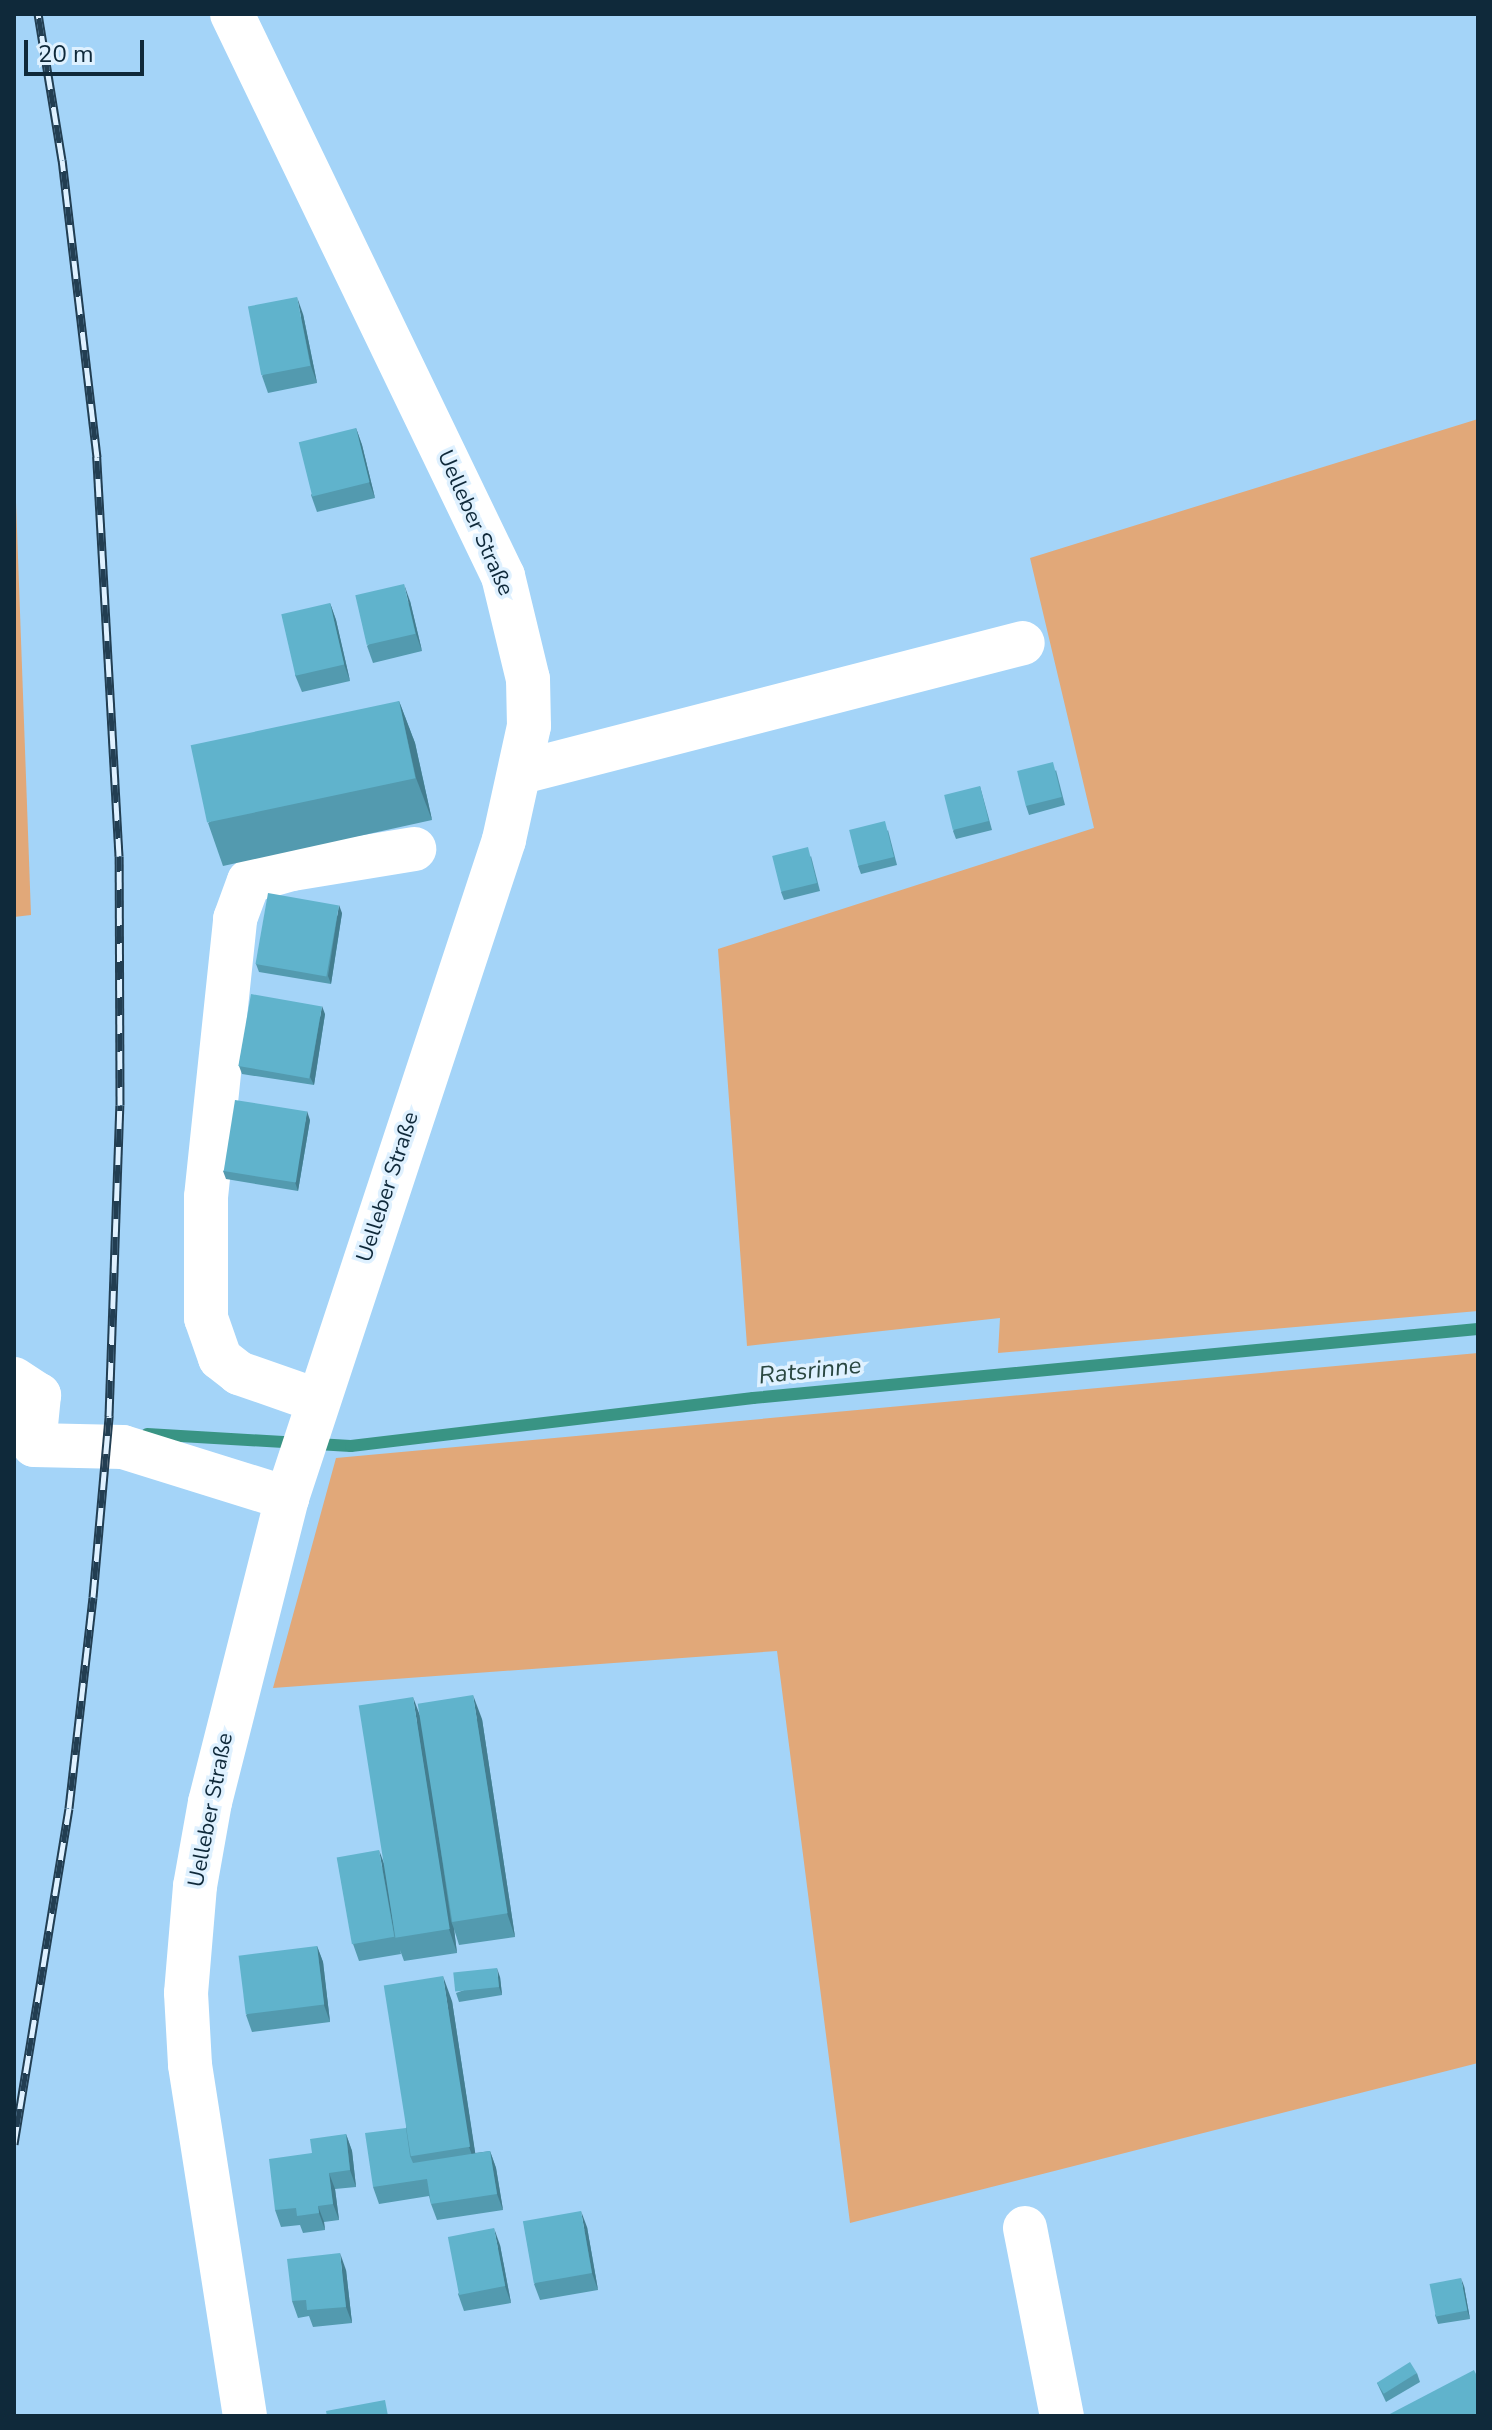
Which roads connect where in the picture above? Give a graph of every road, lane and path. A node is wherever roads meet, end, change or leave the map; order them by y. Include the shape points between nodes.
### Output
1 (232, 14) edge
2 (1023, 643) dead end
3 (522, 772) junction
4 (414, 849) dead end
5 (14, 1379) edge
6 (313, 1413) junction
7 (290, 1490) junction
8 (1025, 2228) dead end
9 (245, 2416) edge
10 (1062, 2416) edge

1 - 3 street, Uelleber Straße via 503,576 528,679 529,726
2 - 3 street
3 - 6 street, Uelleber Straße
4 - 6 street via 249,881 235,919 206,1197 206,1318 220,1358
5 - 7 street via 39,1395 34,1445 123,1447
6 - 7 street, Uelleber Straße
7 - 9 street, Uelleber Straße via 210,1802 188,1955 190,2065
8 - 10 street

